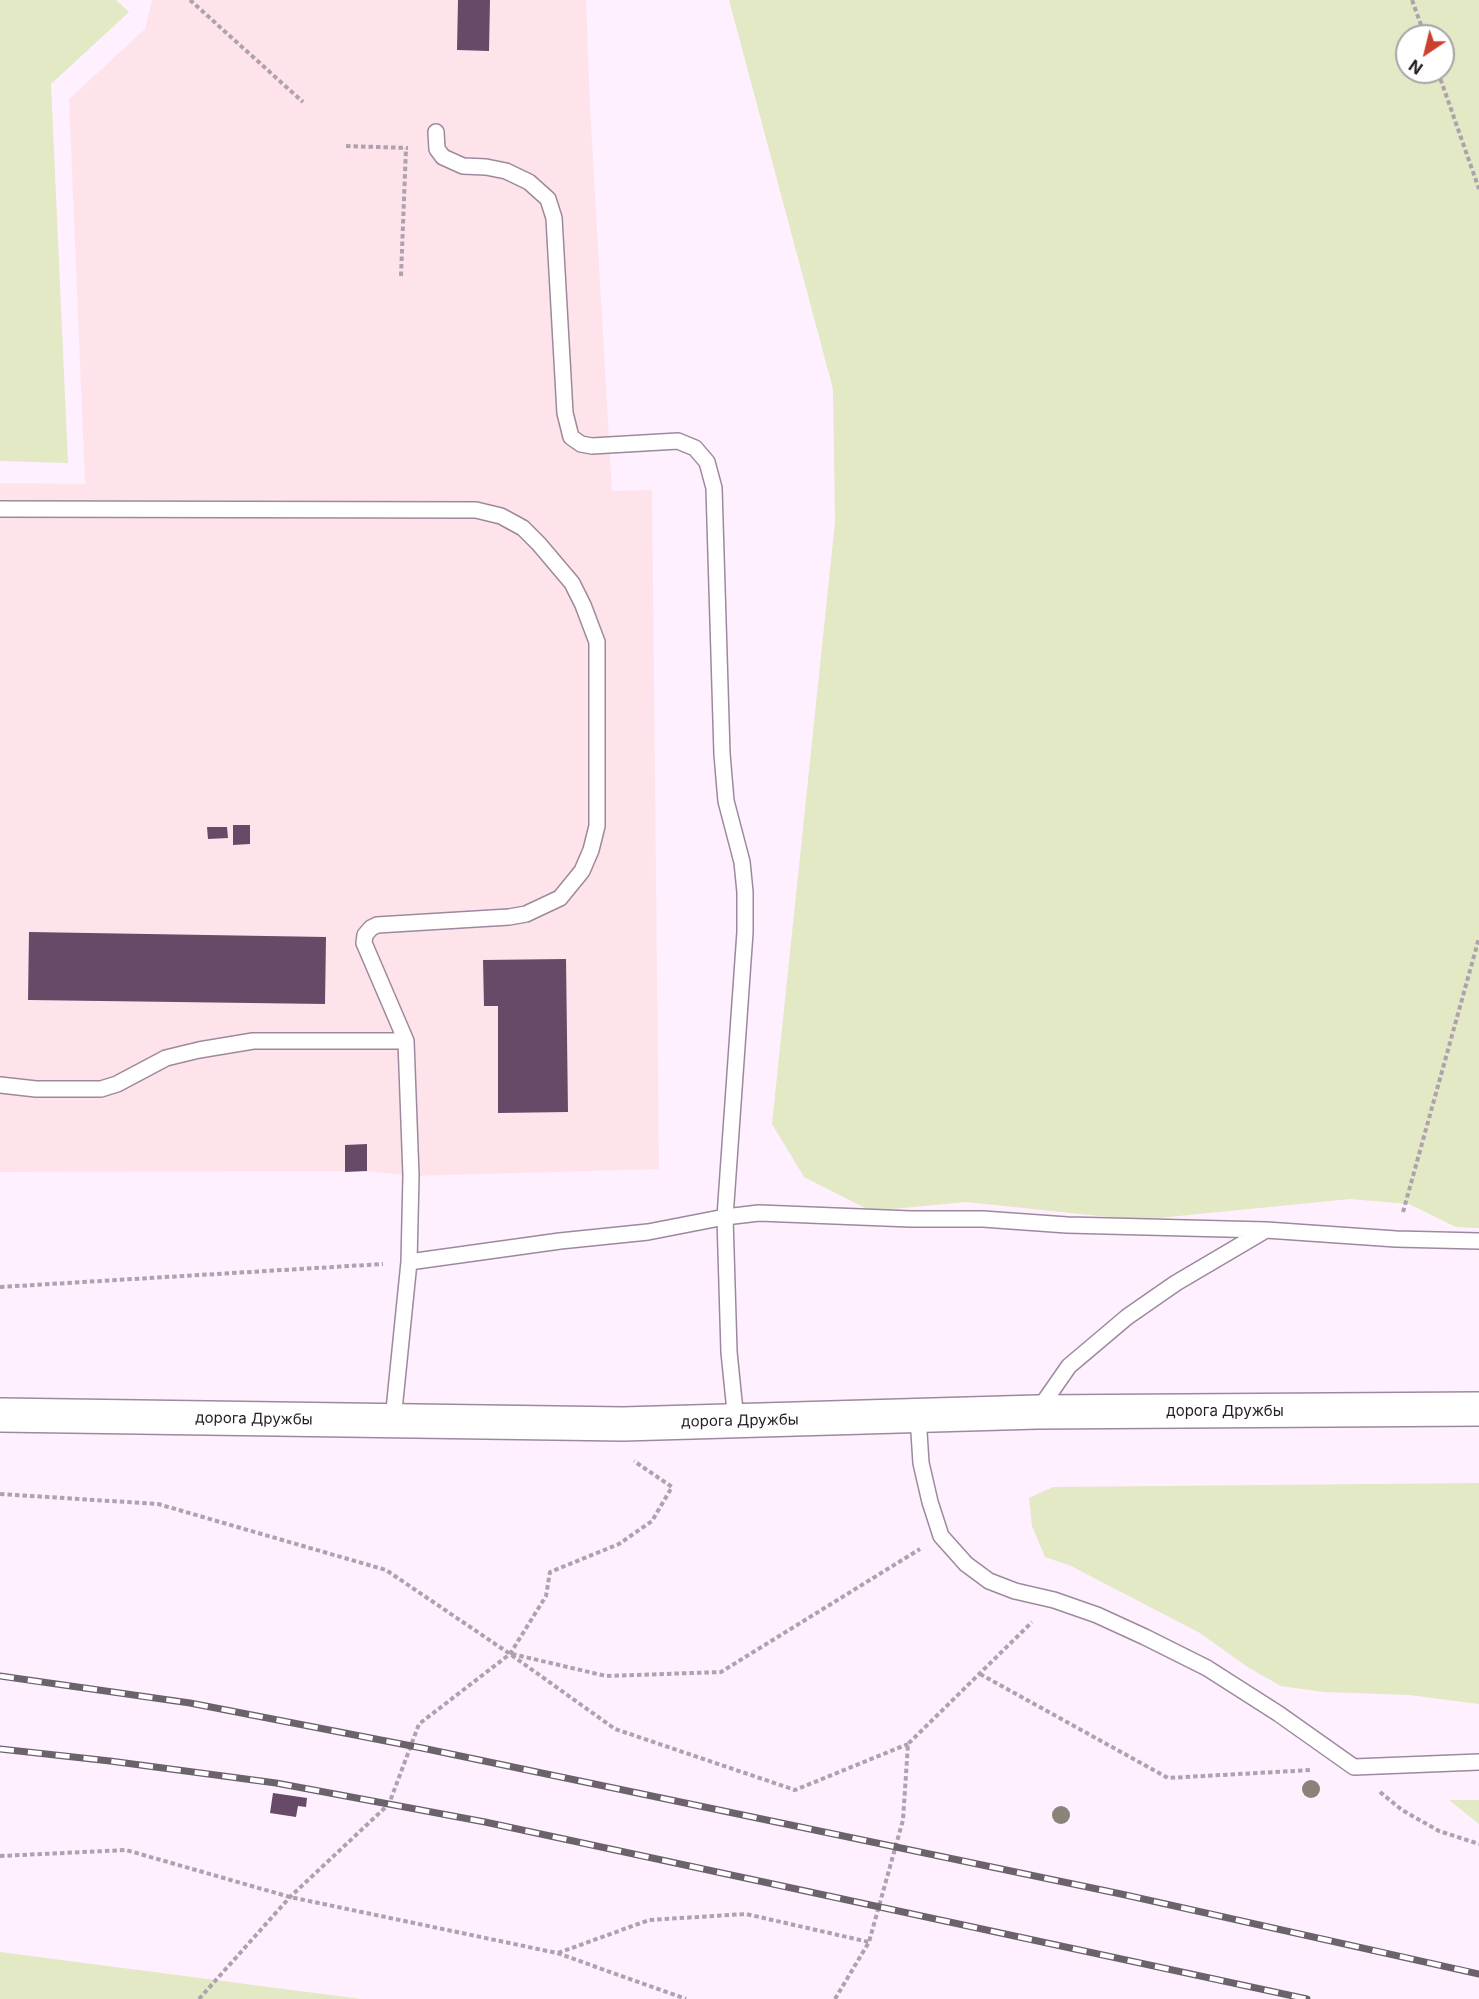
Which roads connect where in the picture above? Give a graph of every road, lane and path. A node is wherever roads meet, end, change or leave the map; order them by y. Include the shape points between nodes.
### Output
1 (190, 0) edge
2 (1412, 0) edge
3 (1421, 24) edge
4 (1442, 84) edge
5 (303, 102) dead end
6 (436, 132) dead end
7 (346, 146) dead end
8 (406, 148) junction
9 (437, 148) junction
10 (1479, 189) edge
11 (401, 276) dead end
12 (0, 509) edge
13 (1479, 938) edge
14 (406, 1041) junction
15 (0, 1085) edge
16 (725, 1217) junction
17 (1266, 1230) junction
18 (1396, 1239) junction
19 (1479, 1240) edge
20 (409, 1262) junction
21 (0, 1287) edge
22 (1479, 1409) edge
23 (1037, 1412) junction
24 (0, 1415) edge
25 (918, 1417) junction
26 (393, 1420) junction
27 (736, 1421) junction
28 (633, 1460) dead end
29 (0, 1494) edge
30 (941, 1536) junction
31 (1054, 1600) junction
32 (510, 1654) junction
33 (980, 1674) junction
34 (908, 1744) junction
35 (1479, 1762) edge
36 (1354, 1767) junction
37 (1479, 1844) edge
38 (0, 1856) edge
39 (290, 1897) junction
40 (869, 1942) junction
41 (557, 1953) junction
42 (199, 1999) edge
43 (686, 1999) edge
44 (835, 1999) edge

1 - 5 path
2 - 3 path
4 - 10 path
6 - 9 lane
7 - 8 path
8 - 9 path
8 - 11 path
9 - 16 lane via 443,157 464,166 506,171 529,182 548,200 554,218 565,413 572,437 592,446 678,441 696,448 706,462 714,488 723,766 726,801 742,862 745,892
12 - 14 lane via 476,510 501,516 523,528 572,583 597,642 597,826 591,850 582,871 560,898 526,914 371,928 364,943
13 - 18 path
14 - 15 lane via 253,1041 166,1058 101,1089
14 - 20 lane via 411,1176
16 - 17 lane via 812,1214
16 - 20 lane via 648,1232
16 - 27 lane via 729,1352
17 - 18 lane
17 - 23 lane via 1127,1317 1069,1366
18 - 19 lane
20 - 21 path
20 - 26 lane
22 - 23 main road, дорога Дружбы
23 - 25 main road, дорога Дружбы
24 - 26 main road, дорога Дружбы
25 - 27 main road, дорога Дружбы
25 - 30 lane via 921,1463
26 - 27 main road, дорога Дружбы via 595,1424
28 - 32 path via 672,1487 652,1521 619,1544 550,1572 546,1596
29 - 32 path via 158,1504 386,1570
30 - 31 lane via 966,1564 989,1581
30 - 32 path via 721,1672 606,1676
31 - 33 path
31 - 36 lane via 1145,1636 1207,1668
32 - 34 path via 615,1729 795,1790
32 - 39 path via 419,1724 389,1804
33 - 34 path
33 - 36 path via 1168,1778
34 - 40 path via 903,1820
35 - 36 lane
36 - 37 path via 1402,1810 1439,1831
38 - 39 path via 126,1850
39 - 41 path
39 - 42 path
40 - 41 path via 746,1914 649,1920
40 - 44 path
41 - 43 path

